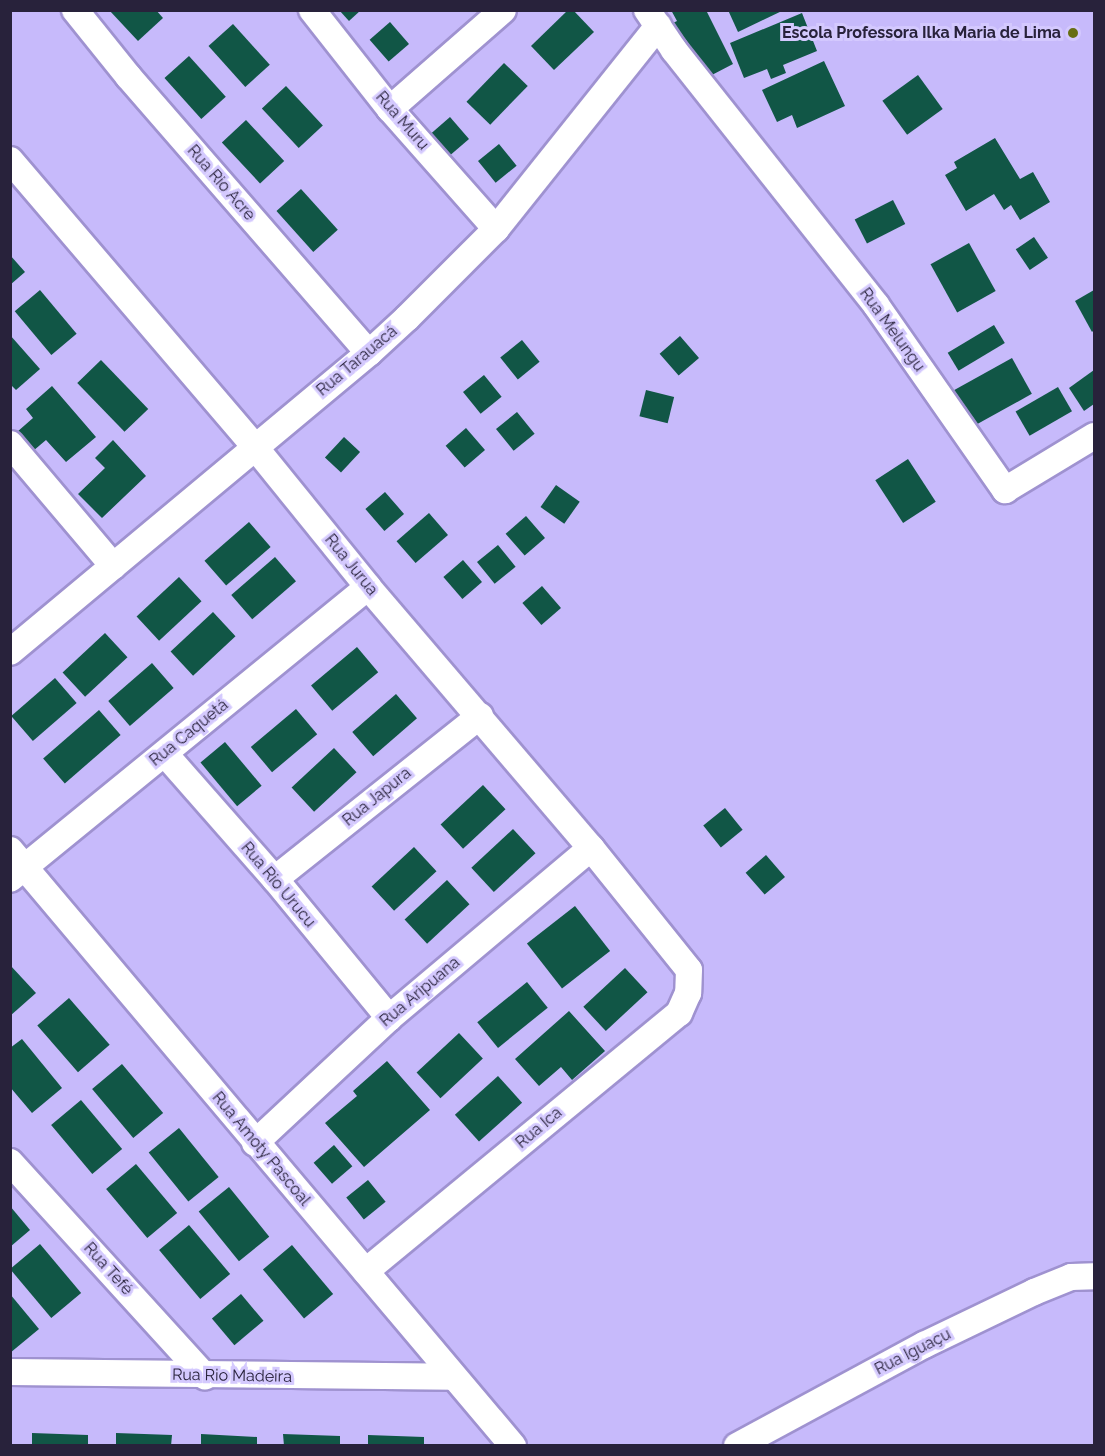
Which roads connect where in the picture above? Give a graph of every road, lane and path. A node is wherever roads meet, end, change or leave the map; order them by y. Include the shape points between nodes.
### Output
1 (75, 10) edge
2 (312, 10) edge
3 (503, 10) edge
4 (652, 18) edge
5 (390, 109) junction
6 (10, 160) edge
7 (496, 229) junction
8 (369, 353) junction
9 (1095, 436) edge
10 (10, 444) edge
11 (254, 446) junction
12 (113, 566) junction
13 (368, 587) junction
14 (10, 652) edge
15 (480, 716) junction
16 (165, 754) junction
17 (591, 848) junction
18 (15, 865) edge
19 (275, 879) junction
20 (689, 970) joint
21 (389, 1018) junction
22 (255, 1143) junction
23 (10, 1162) edge
24 (366, 1271) junction
25 (1095, 1276) edge
26 (10, 1372) edge
27 (205, 1376) junction
28 (453, 1377) junction
29 (513, 1446) edge
30 (737, 1446) edge

1 - 8 street, Rua Rio Acre
2 - 5 street, Rua Muru
3 - 5 street
4 - 7 street, Rua Tarauacá
4 - 9 street, Rua Melungu via 876,305 1005,490
5 - 7 street, Rua Muru
6 - 11 street, Rua Jurua
7 - 8 street, Rua Tarauacá
8 - 11 street, Rua Tarauacá
10 - 12 street
11 - 12 street, Rua Tarauacá
11 - 13 street, Rua Jurua
12 - 14 street, Rua Tarauacá
13 - 15 street, Rua Jurua
13 - 16 street, Rua Caquetá
15 - 17 street, Rua Jurua
15 - 19 street, Rua Japura
16 - 18 street, Rua Caquetá
16 - 19 street, Rua Rio Urucu
17 - 20 street, Rua Jurua
17 - 21 street, Rua Aripuana
18 - 22 street, Rua Amoty Pascoal
19 - 21 street, Rua Rio Urucu
20 - 24 street, Rua Ica via 688,993 678,1013
21 - 22 street, Rua Aripuana
22 - 24 street, Rua Amoty Pascoal
23 - 27 street, Rua Tefé
24 - 28 street, Rua Amoty Pascoal
25 - 30 street, Rua Iguaçu via 1071,1277 954,1330
26 - 27 street, Rua Rio Madeira
27 - 28 street, Rua Rio Madeira
28 - 29 street, Rua Amoty Pascoal

